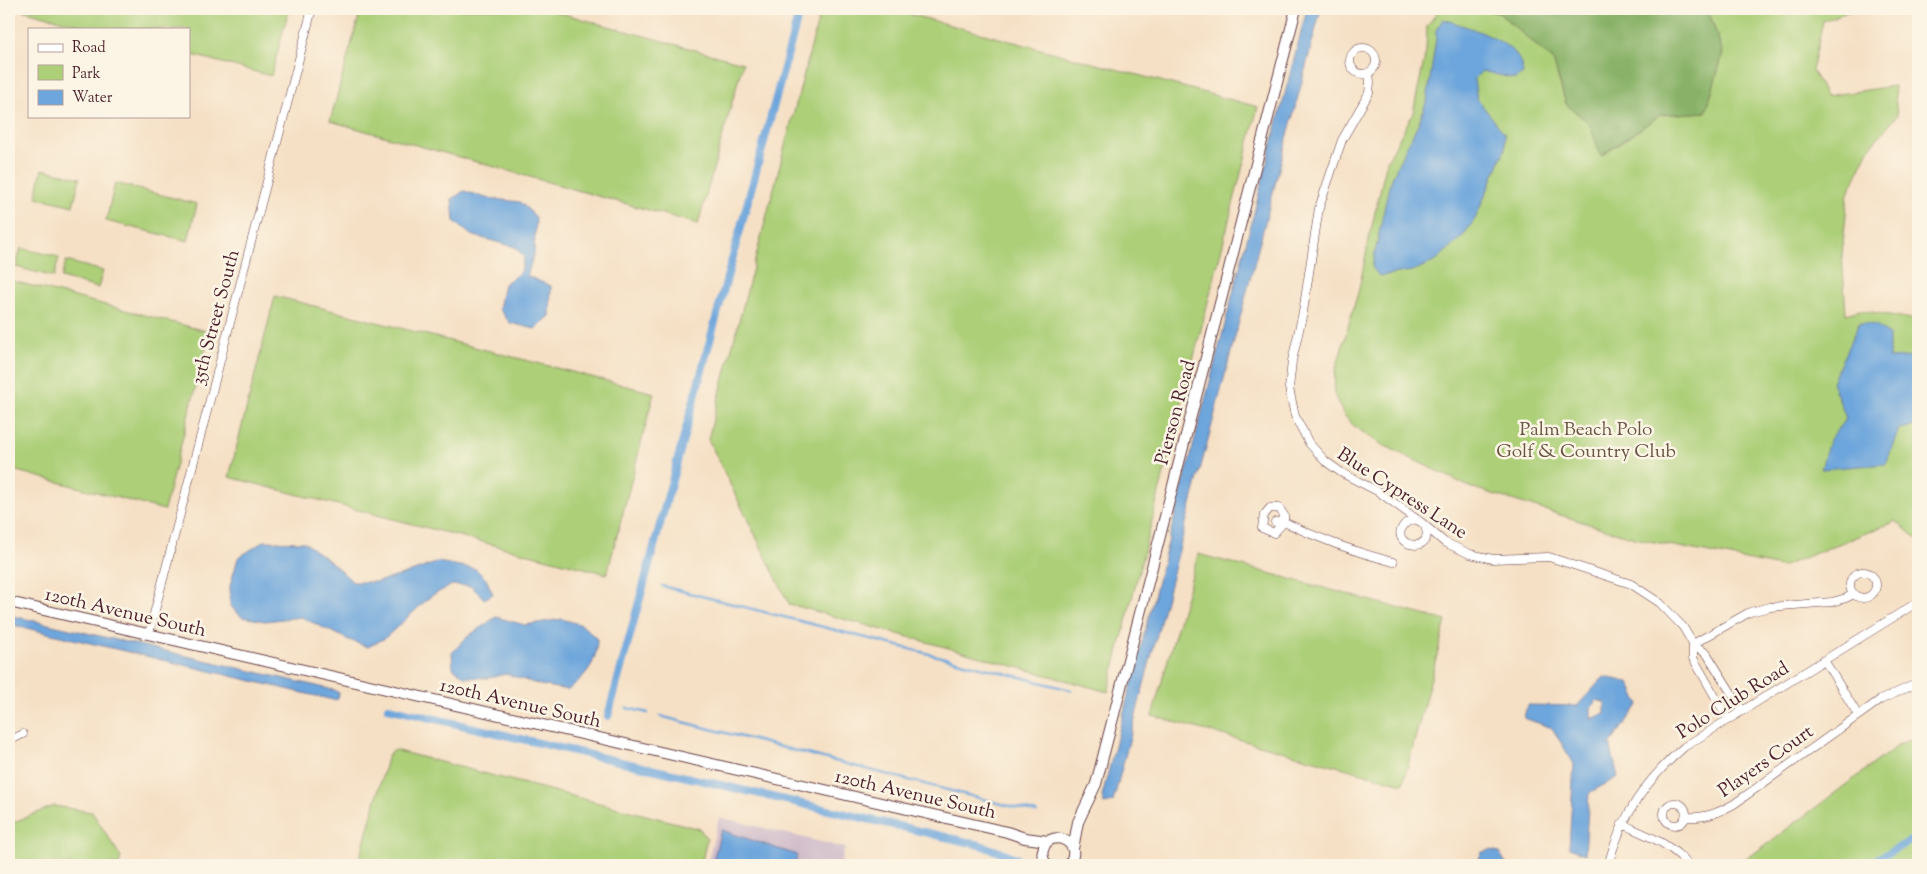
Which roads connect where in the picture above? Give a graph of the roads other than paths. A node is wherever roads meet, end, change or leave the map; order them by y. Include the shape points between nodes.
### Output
1 (312, 9) edge
2 (1296, 9) edge
3 (1368, 72) dead end
4 (1275, 522) dead end
5 (1392, 562) dead end
6 (1854, 594) dead end
7 (9, 602) edge
8 (1918, 602) edge
9 (149, 633) junction
10 (1693, 644) junction
11 (1824, 660) junction
12 (1918, 683) edge
13 (1742, 710) junction
14 (1858, 715) junction
15 (1728, 719) junction
16 (23, 734) dead end
17 (9, 741) edge
18 (1686, 817) dead end
19 (1078, 822) junction
20 (1622, 824) junction
21 (1025, 838) junction
22 (1059, 838) junction
23 (1048, 841) junction
24 (1072, 849) junction
25 (1042, 853) junction
26 (1047, 865) edge
27 (1068, 865) edge
28 (1608, 865) edge
29 (1688, 865) edge

1 - 9 street, 35th Street South
2 - 19 street, Pierson Road via 1096,784
3 - 10 street, Blue Cypress Lane via 1369,93 1342,140 1319,208 1292,361 1289,388 1295,416 1309,443 1325,462 1379,492 1444,542 1470,554 1493,559 1549,557 1631,584 1660,603 1683,627
4 - 5 street via 1284,522 1359,553
6 - 10 street via 1832,602 1750,612
7 - 9 street, 120th Avenue South
8 - 11 street, Polo Club Road
9 - 21 street, 120th Avenue South
10 - 13 street, Blue Cypress Lane via 1707,654
10 - 15 street, Blue Cypress Lane via 1693,658
11 - 13 street, Polo Club Road
11 - 14 street
12 - 14 street, Players Court via 1885,696
13 - 15 street, Polo Club Road
14 - 18 street, Players Court via 1734,804 1702,818
15 - 20 street, Polo Club Road via 1668,761 1639,794
16 - 17 street
19 - 22 street, Pierson Road
19 - 24 street, Pierson Road
20 - 28 street, Polo Club Road
20 - 29 street via 1666,845
21 - 23 street, 120th Avenue South
21 - 25 street, 120th Avenue South
22 - 23 street
22 - 24 street
23 - 25 street
24 - 27 street, Pierson Road via 1073,856
25 - 26 street

